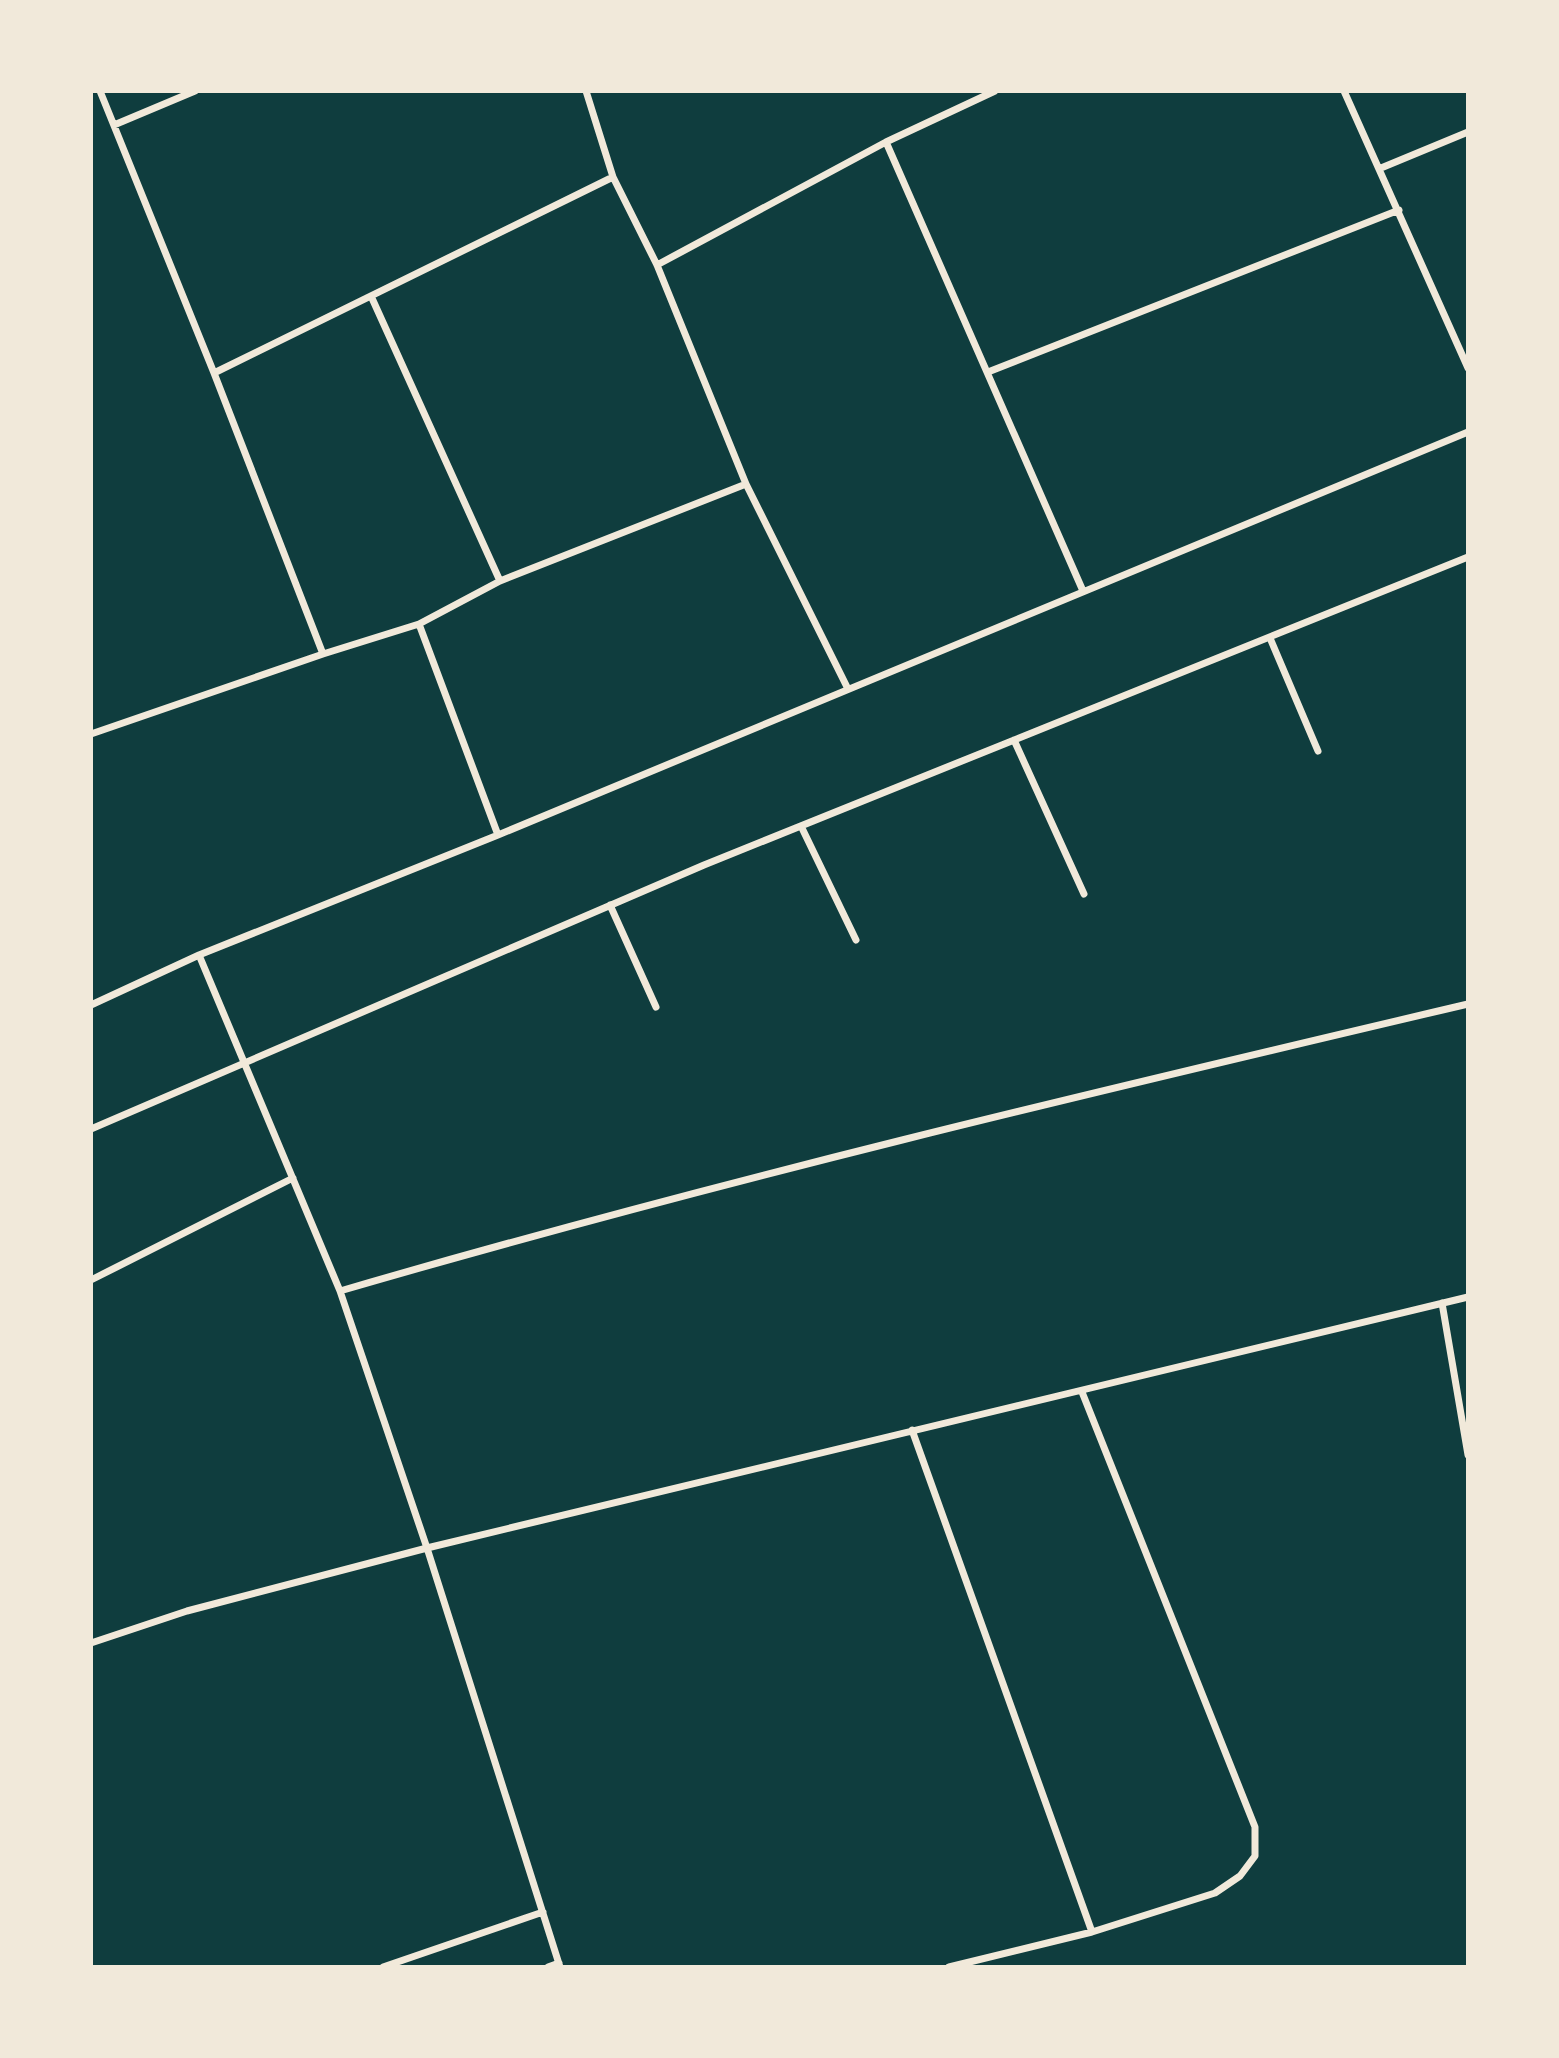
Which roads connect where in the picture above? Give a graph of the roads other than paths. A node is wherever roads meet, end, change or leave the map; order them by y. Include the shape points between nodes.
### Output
1 (100, 91) edge
2 (195, 91) edge
3 (586, 91) edge
4 (995, 91) edge
5 (1344, 91) edge
6 (114, 125) junction
7 (1468, 132) edge
8 (886, 142) junction
9 (1381, 168) junction
10 (613, 177) junction
11 (1399, 210) junction
12 (657, 265) junction
13 (371, 296) junction
14 (1468, 368) edge
15 (988, 372) junction
16 (214, 373) junction
17 (1468, 432) edge
18 (746, 484) junction
19 (1468, 556) edge
20 (500, 580) junction
21 (1083, 591) junction
22 (419, 624) junction
23 (1270, 638) junction
24 (323, 654) junction
25 (848, 690) junction
26 (91, 734) edge
27 (1014, 740) junction
28 (1318, 751) dead end
29 (801, 825) junction
30 (498, 835) junction
31 (1084, 894) dead end
32 (610, 905) junction
33 (856, 940) dead end
34 (199, 955) junction
35 (1468, 1004) edge
36 (91, 1005) edge
37 (656, 1007) dead end
38 (244, 1063) junction
39 (91, 1129) edge
40 (293, 1178) junction
41 (91, 1280) edge
42 (340, 1291) junction
43 (1468, 1297) edge
44 (1442, 1303) junction
45 (1082, 1392) junction
46 (912, 1430) junction
47 (1468, 1455) edge
48 (427, 1548) junction
49 (91, 1643) edge
50 (543, 1912) junction
51 (1091, 1933) junction
52 (560, 1965) edge
53 (383, 1967) edge
54 (548, 1967) edge
55 (949, 1967) edge

1 - 6 street
2 - 6 street
3 - 10 street
4 - 8 street
5 - 9 street
6 - 16 street
7 - 9 street
8 - 12 street
8 - 15 street
9 - 11 street
10 - 12 street
10 - 13 street
11 - 14 street
11 - 15 street
12 - 18 street
13 - 16 street
13 - 20 street
15 - 21 street
16 - 24 street
17 - 21 street
18 - 20 street
18 - 25 street
19 - 23 street
20 - 22 street
21 - 25 street
22 - 24 street
22 - 30 street
23 - 27 street
23 - 28 street
24 - 26 street
25 - 30 street
27 - 29 street
27 - 31 street
29 - 32 street
29 - 33 street
30 - 34 street
32 - 37 street
32 - 38 street
34 - 36 street
34 - 38 street
35 - 42 street via 970,1121 518,1239
38 - 39 street
38 - 40 street
40 - 41 street
40 - 42 street
42 - 48 street
43 - 44 street
44 - 45 street
44 - 47 street
45 - 46 street
45 - 51 street via 1255,1827 1255,1856 1240,1876 1215,1893
46 - 48 street
46 - 51 street
48 - 49 street via 187,1611
48 - 50 street
50 - 52 street
50 - 53 street
51 - 55 street
52 - 54 street

